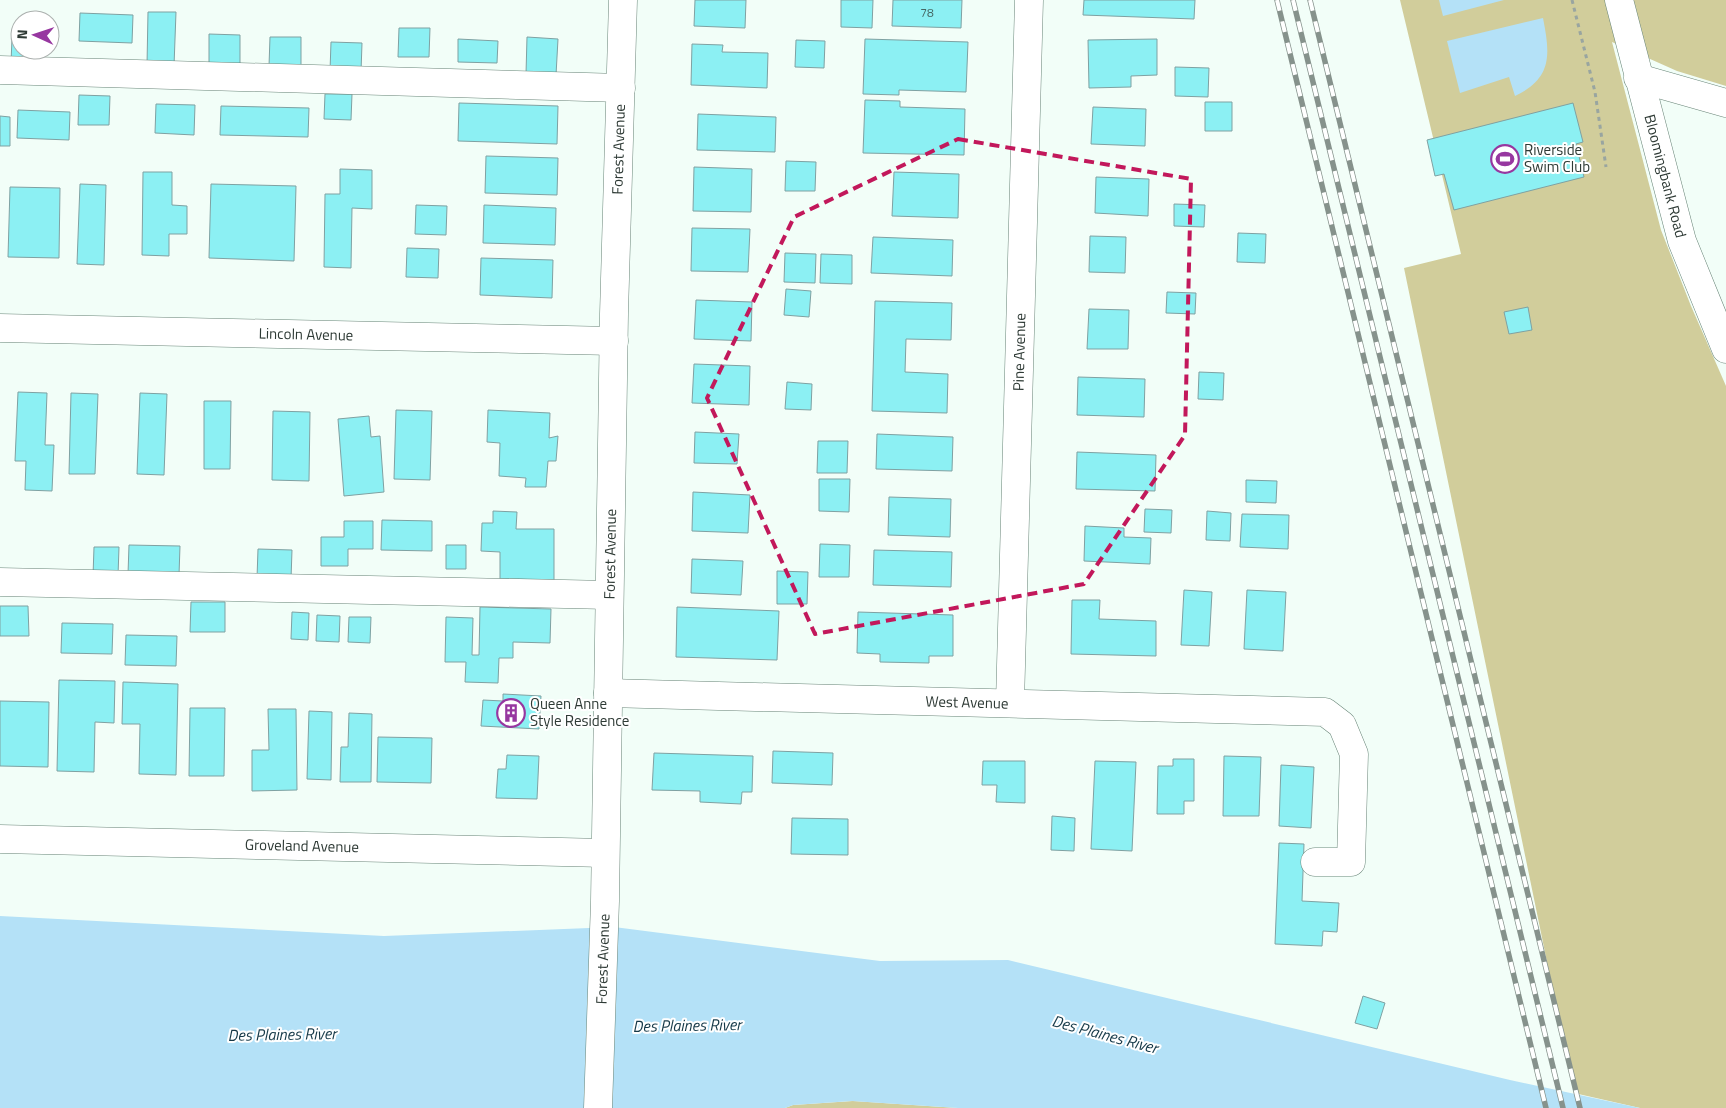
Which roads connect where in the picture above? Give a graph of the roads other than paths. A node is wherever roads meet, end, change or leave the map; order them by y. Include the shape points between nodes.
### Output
1 (623, 0) edge
2 (1029, 0) edge
3 (1619, 0) edge
4 (0, 70) edge
5 (1638, 78) junction
6 (621, 88) junction
7 (1726, 103) edge
8 (0, 328) edge
9 (614, 341) junction
10 (1726, 349) edge
11 (0, 582) edge
12 (608, 595) junction
13 (608, 693) junction
14 (1010, 703) junction
15 (0, 839) edge
16 (605, 853) junction
17 (1315, 862) dead end
18 (598, 1108) edge

1 - 6 street, Forest Avenue
2 - 14 street, Pine Avenue
3 - 5 street, Bloomingbank Road
4 - 6 street
5 - 7 street
5 - 10 street, Bloomingbank Road via 1682,241
6 - 9 street, Forest Avenue
8 - 9 street, Lincoln Avenue
9 - 12 street, Forest Avenue
11 - 12 street
12 - 13 street, Forest Avenue
13 - 14 street, West Avenue
13 - 16 street, Forest Avenue
14 - 17 street, West Avenue via 1325,712 1342,725 1354,754 1351,862
15 - 16 street, Groveland Avenue
16 - 18 street, Forest Avenue

